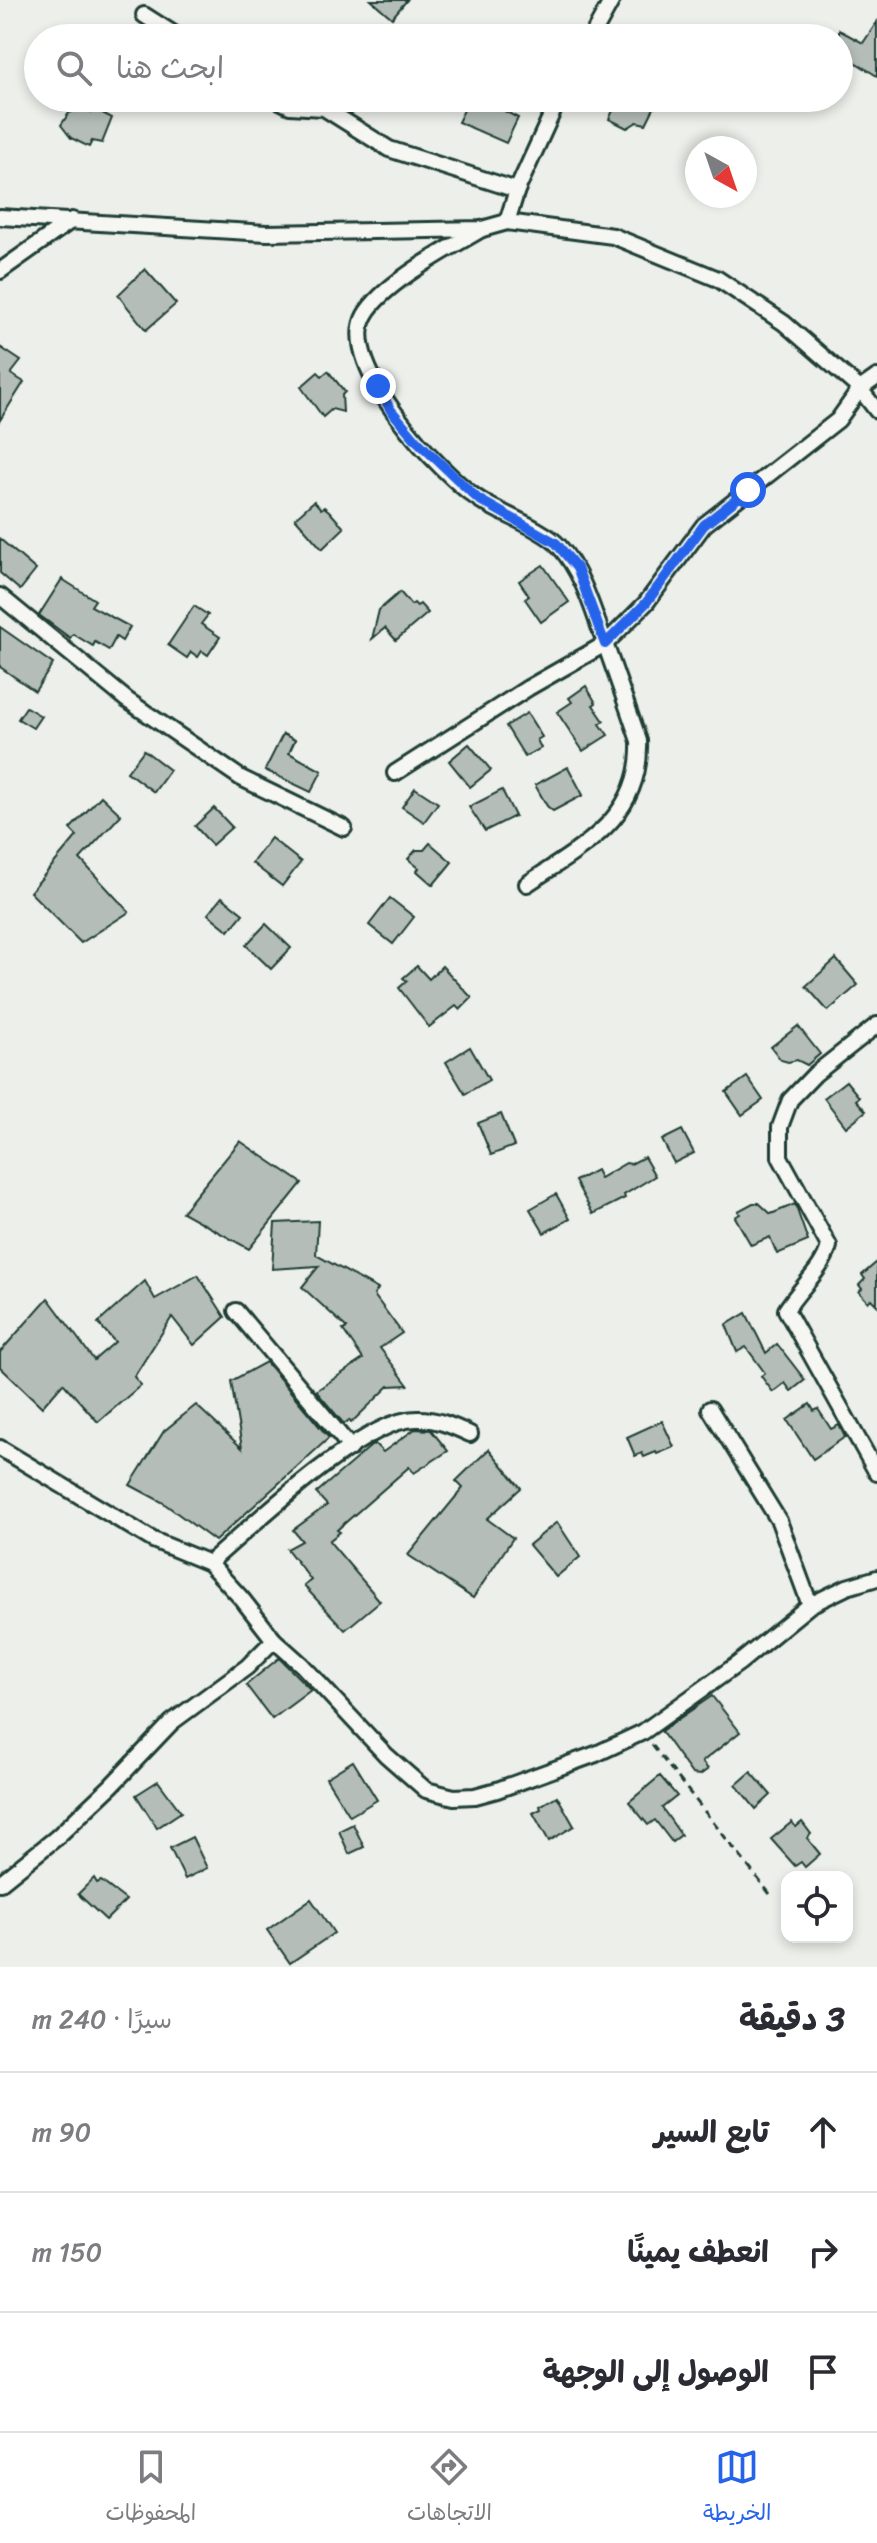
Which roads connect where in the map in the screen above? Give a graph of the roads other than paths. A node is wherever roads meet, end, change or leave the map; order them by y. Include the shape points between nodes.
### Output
1 (612, 0) edge
2 (144, 15) dead end
3 (158, 24) edge
4 (599, 24) edge
5 (330, 112) edge
6 (553, 112) edge
7 (517, 190) junction
8 (0, 217) edge
9 (72, 220) junction
10 (507, 222) junction
11 (482, 229) junction
12 (0, 271) edge
13 (877, 377) edge
14 (860, 389) junction
15 (877, 411) edge
16 (0, 596) edge
17 (605, 644) junction
18 (395, 773) dead end
19 (344, 828) dead end
20 (527, 884) dead end
21 (877, 1025) edge
22 (236, 1311) dead end
23 (710, 1409) dead end
24 (470, 1434) dead end
25 (0, 1448) edge
26 (351, 1448) junction
27 (877, 1473) edge
28 (209, 1563) junction
29 (877, 1578) edge
30 (810, 1605) junction
31 (274, 1640) junction
32 (0, 1883) edge

1 - 4 street
2 - 3 street
5 - 7 street via 389,149
6 - 7 street
7 - 10 street
8 - 9 street
9 - 11 street via 267,233
9 - 12 street
10 - 11 street
10 - 14 street via 613,236 718,279 784,323
11 - 17 street via 382,294 364,315 359,336 365,362 390,409 478,499 556,543 577,568
13 - 14 street
14 - 15 street
14 - 17 street via 838,420 704,525 646,603
16 - 19 street via 127,700 241,778
17 - 18 street
17 - 20 street via 639,741 633,789 620,814 589,842
21 - 27 street via 790,1100 780,1127 780,1157 829,1246 825,1262 786,1310
22 - 26 street
23 - 30 street via 779,1521
24 - 26 street via 415,1418 388,1426
25 - 28 street via 153,1540
26 - 28 street
28 - 31 street
29 - 30 street
30 - 31 street via 643,1732 475,1796 426,1790
31 - 32 street via 247,1667 172,1722 56,1838

